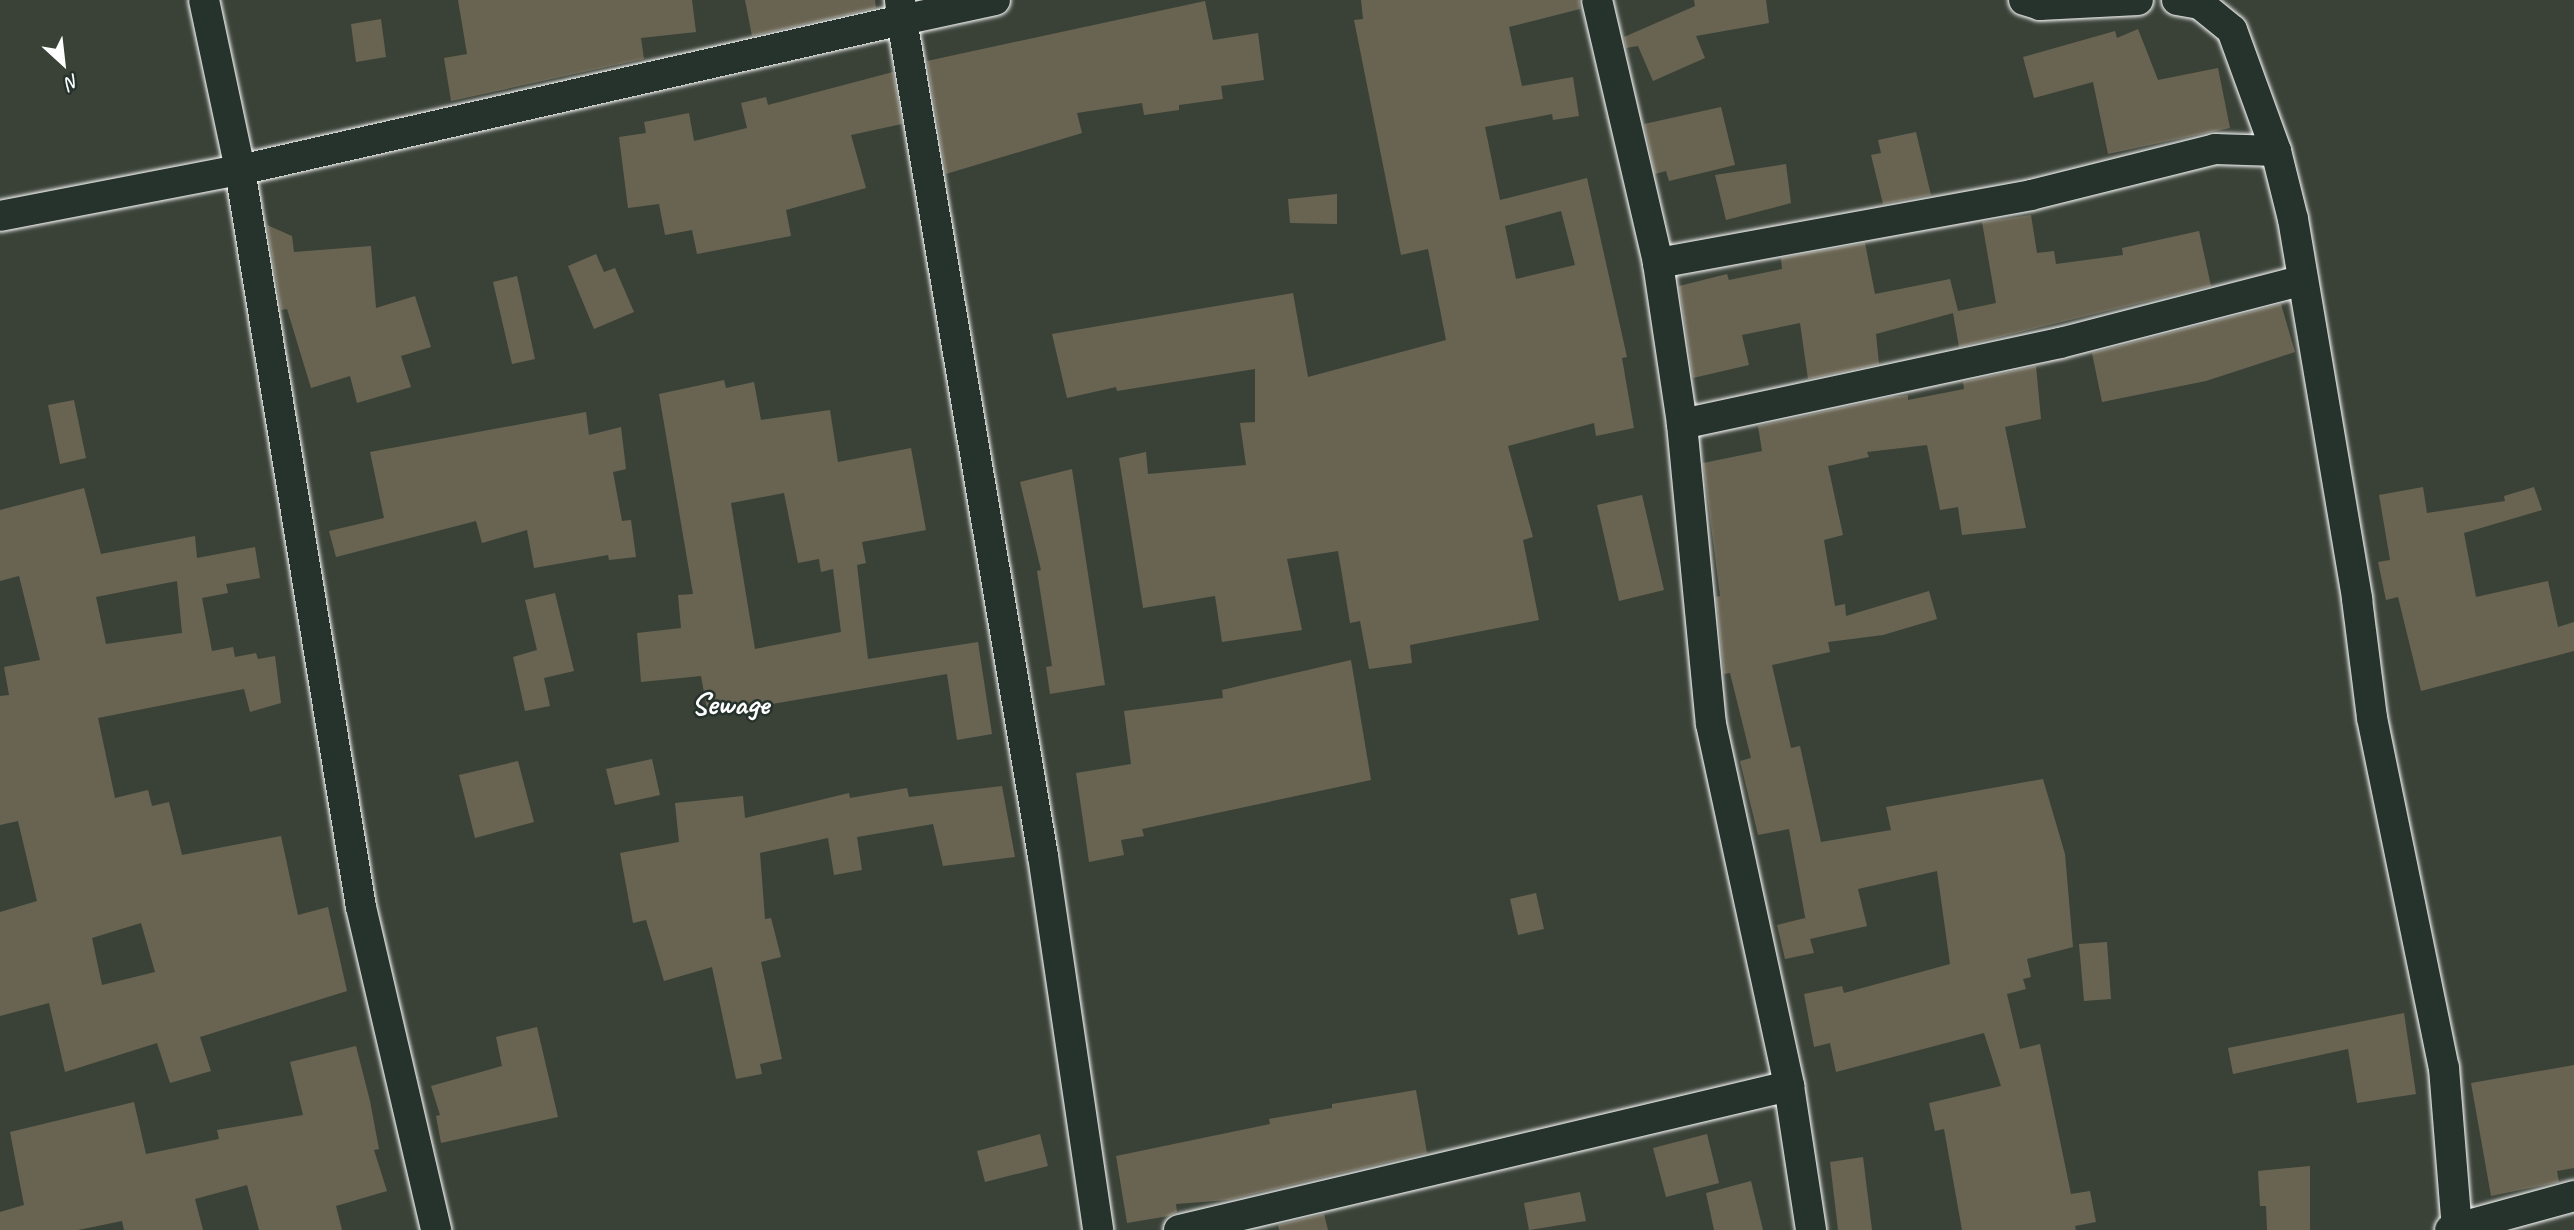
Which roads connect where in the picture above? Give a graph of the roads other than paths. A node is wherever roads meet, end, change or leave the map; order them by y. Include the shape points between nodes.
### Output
1 (204, 0) edge
2 (995, 0) edge
3 (1597, 0) edge
4 (2024, 0) edge
5 (2138, 0) edge
6 (2177, 0) edge
7 (901, 10) edge
8 (2276, 151) junction
9 (240, 170) junction
10 (0, 216) edge
11 (1658, 263) junction
12 (2300, 281) junction
13 (1682, 424) junction
14 (1789, 1086) junction
15 (2574, 1196) edge
16 (2455, 1229) edge
17 (436, 1230) edge
18 (1098, 1230) edge
19 (1178, 1230) edge
20 (1811, 1230) edge

1 - 9 street
2 - 7 street
3 - 11 street
4 - 5 street via 2040,5
6 - 8 street via 2200,4 2232,30
7 - 9 street
7 - 18 street via 1043,856
8 - 11 street via 2215,149 2031,195
8 - 12 street via 2293,219
9 - 10 street
9 - 17 street via 362,907
11 - 13 street
12 - 13 street via 2060,343
12 - 16 street via 2357,599 2372,718 2444,1068
13 - 14 street via 1711,724
14 - 19 street
14 - 20 street
15 - 16 street

